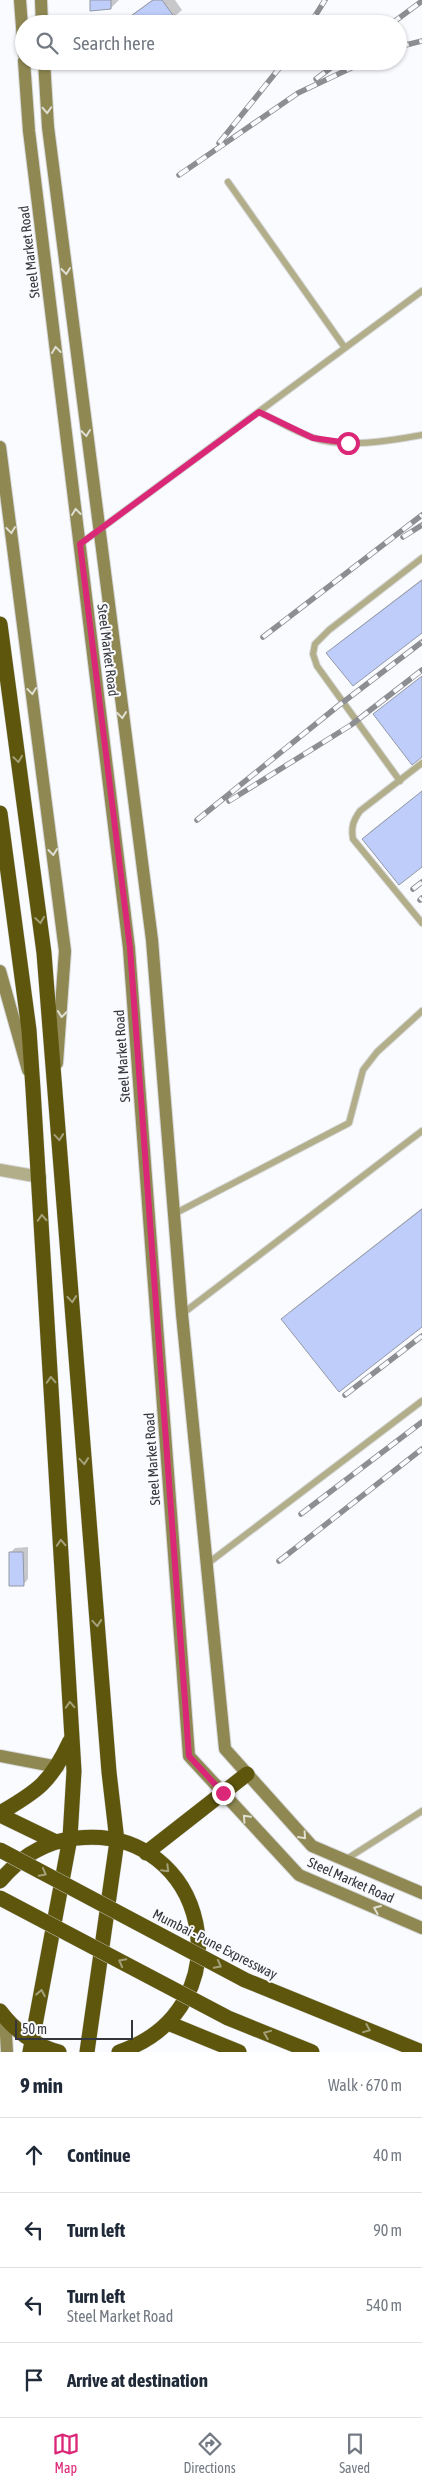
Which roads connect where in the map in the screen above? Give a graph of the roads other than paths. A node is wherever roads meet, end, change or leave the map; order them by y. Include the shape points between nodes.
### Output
1 (20, 0) edge
2 (41, 0) edge
3 (21, 15) edge
4 (42, 15) edge
5 (25, 70) edge
6 (45, 70) edge
7 (228, 182) dead end
8 (422, 291) edge
9 (345, 348) junction
10 (259, 412) junction
11 (422, 435) edge
12 (0, 447) edge
13 (98, 532) junction
14 (80, 544) junction
15 (422, 558) edge
16 (0, 624) edge
17 (422, 763) edge
18 (400, 780) junction
19 (0, 813) edge
20 (422, 923) edge
21 (0, 971) edge
22 (422, 1011) edge
23 (55, 1088) junction
24 (33, 1089) junction
25 (422, 1131) edge
26 (0, 1170) edge
27 (40, 1177) junction
28 (174, 1214) junction
29 (182, 1314) junction
30 (422, 1401) edge
31 (207, 1564) junction
32 (72, 1739) junction
33 (0, 1756) edge
34 (58, 1767) junction
35 (247, 1774) junction
36 (223, 1793) junction
37 (422, 1811) edge
38 (0, 1814) edge
39 (63, 1840) junction
40 (117, 1840) junction
41 (0, 1850) edge
42 (146, 1853) junction
43 (345, 1860) junction
44 (0, 1881) edge
45 (422, 1893) edge
46 (0, 1898) edge
47 (422, 1928) edge
48 (2, 2015) edge
49 (168, 2023) junction
50 (31, 2046) edge
51 (145, 2046) edge
52 (7, 2052) edge
53 (59, 2052) edge
54 (87, 2052) edge
55 (119, 2052) edge
56 (238, 2052) edge
57 (312, 2052) edge
58 (422, 2052) edge

1 - 3 street
2 - 4 street
14 -> 5 street, Steel Market Road via 29,131
6 -> 13 street, Steel Market Road
7 - 9 lane
8 - 9 lane
9 - 10 lane
10 - 11 lane via 313,438 348,443 384,442
10 - 13 lane
12 -> 23 street via 65,951
13 - 14 lane
13 -> 28 street, Steel Market Road via 152,940
14 - 36 street, Steel Market Road via 130,948 189,1756
15 - 18 lane via 329,630 315,644 313,654 316,666
16 -> 23 highway via 44,953
17 - 18 lane
18 - 20 lane via 360,812 351,828 353,838
19 - 24 highway
21 - 24 street
22 - 28 lane via 377,1052 363,1070 349,1123
23 -> 40 highway via 108,1762
24 - 27 highway
25 - 29 lane
26 - 27 street
32 -> 27 highway
28 - 29 street, Steel Market Road
29 - 31 street, Steel Market Road
30 - 31 lane
31 - 35 street, Steel Market Road via 225,1749
32 - 34 highway
32 - 39 highway via 74,1771
33 - 34 street
34 - 38 highway via 38,1788
35 - 36 highway
35 -> 43 street, Steel Market Road via 312,1846
36 - 42 highway
47 -> 36 street, Steel Market Road via 299,1875
37 - 43 lane
38 - 39 highway
39 - 40 highway via 99,1837
39 - 44 highway via 24,1858
50 -> 39 highway
40 - 42 highway
40 - 54 highway
41 -> 58 highway, Mumbai - Pune Expressway, bridge via 245,1980
42 -> 49 highway via 177,1881 191,1906 198,1933 198,1960 193,1981 185,2000
43 - 45 street, Steel Market Road
57 -> 46 highway, bridge via 228,2018
48 - 50 highway
48 - 52 street
49 - 51 highway
49 - 56 highway
50 - 53 highway
51 - 55 highway

